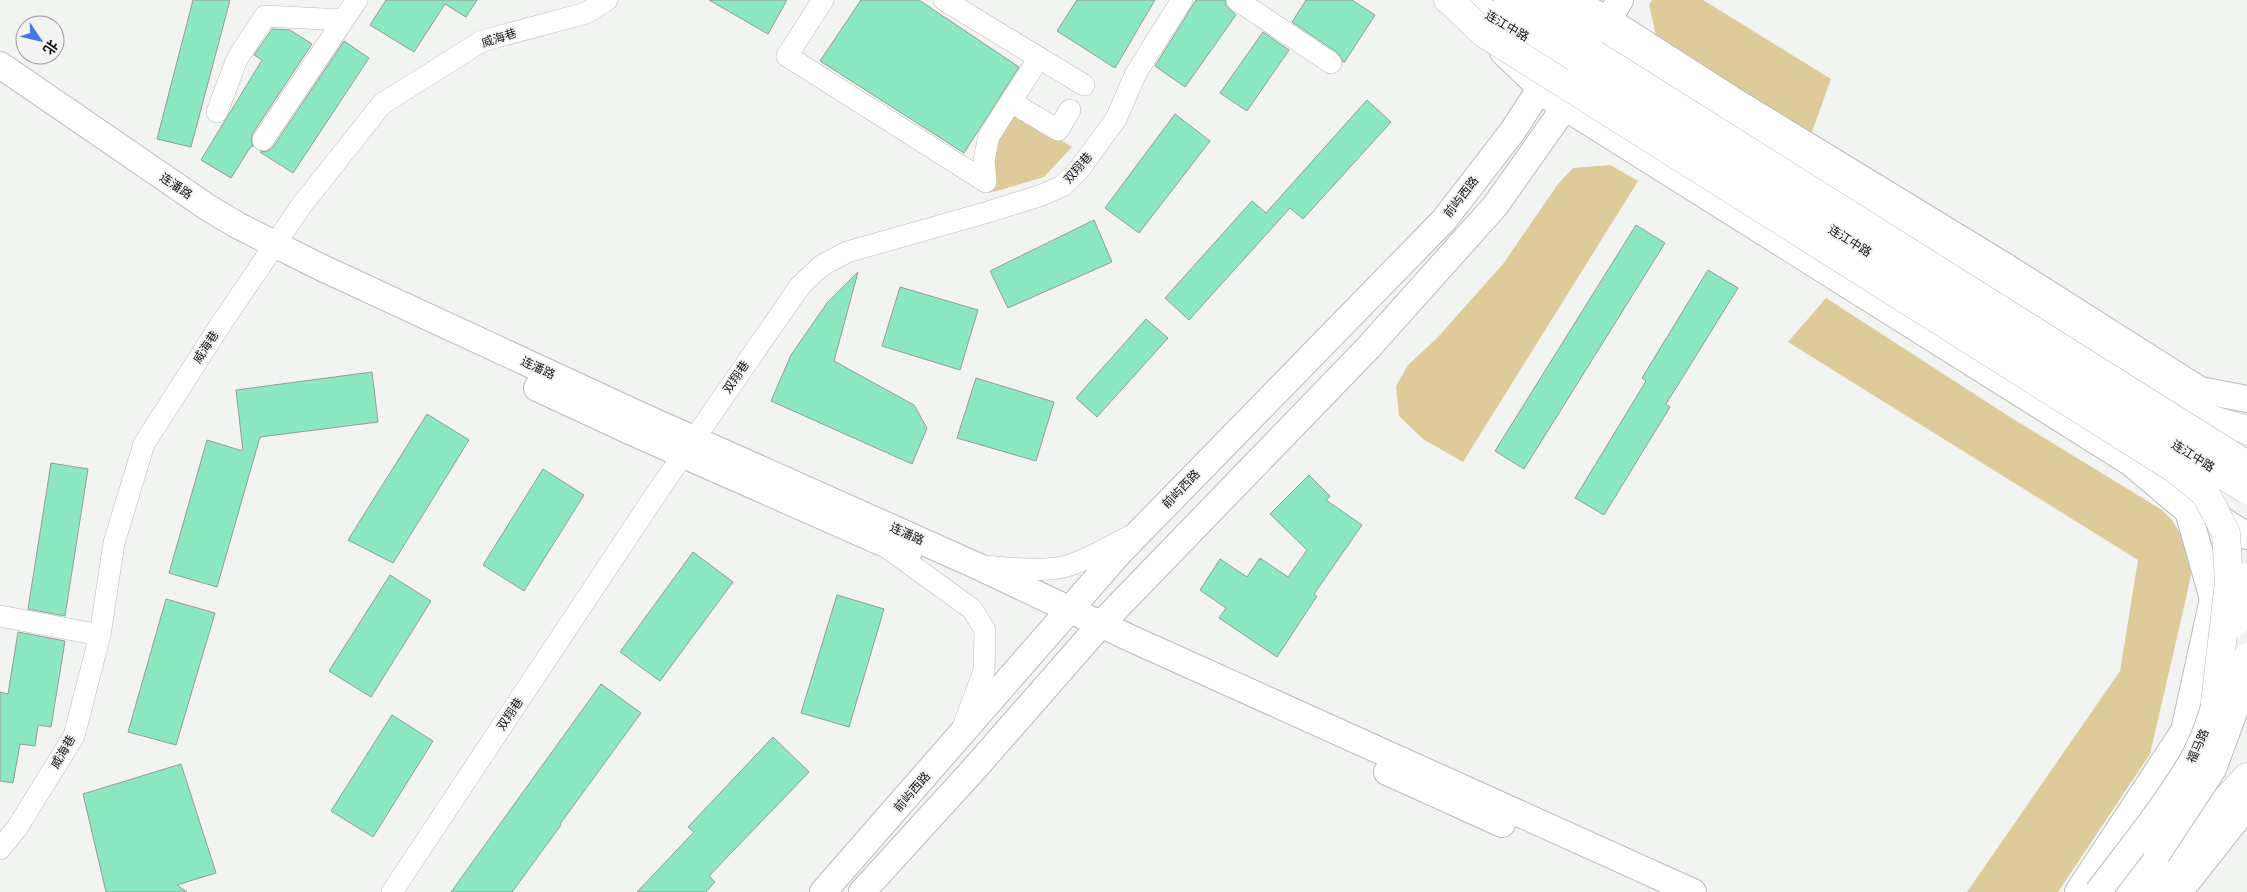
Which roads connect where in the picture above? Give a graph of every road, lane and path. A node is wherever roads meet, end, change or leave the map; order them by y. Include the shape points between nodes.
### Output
1 (357, 0) edge
2 (607, 0) edge
3 (823, 0) edge
4 (944, 0) edge
5 (1182, 0) edge
6 (1237, 0) edge
7 (1449, 0) edge
8 (1508, 0) edge
9 (1543, 0) edge
10 (1577, 7) edge
11 (1614, 10) edge
12 (343, 20) junction
13 (1485, 34) junction
14 (1039, 58) junction
15 (1332, 63) dead end
16 (1588, 63) junction
17 (0, 65) edge
18 (0, 86) edge
19 (1084, 86) dead end
20 (1540, 90) junction
21 (1011, 102) junction
22 (1565, 107) junction
23 (1070, 110) dead end
24 (217, 112) dead end
25 (263, 140) dead end
26 (270, 252) junction
27 (2200, 390) junction
28 (2247, 400) edge
29 (2247, 424) edge
30 (2247, 430) edge
31 (688, 447) junction
32 (2131, 463) junction
33 (2247, 465) edge
34 (2247, 490) edge
35 (1143, 528) junction
36 (2247, 536) edge
37 (877, 540) junction
38 (975, 565) junction
39 (2247, 576) edge
40 (0, 616) edge
41 (1066, 616) junction
42 (1095, 630) junction
43 (100, 635) junction
44 (2240, 648) edge
45 (2247, 682) edge
46 (2215, 703) junction
47 (2247, 724) edge
48 (958, 740) junction
49 (2177, 741) junction
50 (2247, 777) edge
51 (2247, 806) edge
52 (0, 848) edge
53 (392, 892) edge
54 (824, 892) edge
55 (862, 892) edge
56 (1652, 892) edge
57 (1694, 892) edge
58 (2078, 892) edge
59 (2098, 892) edge
60 (2128, 892) edge
61 (2151, 892) edge
62 (2178, 892) edge

1 - 12 street
2 - 26 street, 威海巷 via 586,13 482,41 382,104 301,206
3 - 21 street via 787,56 986,182 984,160 989,136
4 - 14 street
5 - 31 street, 双翔巷 via 1136,73 1116,119 1071,180 1042,195 860,248 828,261 788,301
6 - 15 street
7 - 13 highway, bridge
7 - 16 highway, 连江中路 via 1491,15
8 - 16 highway, 连江中路
9 - 10 highway
10 - 11 main road
10 - 30 highway via 2206,418
11 - 27 main road via 1731,99
12 - 24 street via 265,16 238,59
12 - 25 street
13 - 20 main road
13 - 46 highway, bridge via 2175,469 2206,494 2226,533 2229,582
14 - 19 street
14 - 21 street
16 - 33 highway, 连江中路, bridge
16 - 34 highway, 连江中路, bridge
17 - 26 main road, 连潘路
18 - 26 main road, 连潘路 via 194,220
20 - 22 main road
20 - 35 main road, 前屿西路 via 1444,220
21 - 23 street via 1058,130
22 - 32 main road
22 - 42 main road via 1495,206 1368,348
26 - 31 main road, 连潘路
26 - 43 street, 威海巷 via 144,444 114,543
27 - 28 main road
27 - 29 main road
31 - 37 main road, 连潘路
31 - 38 main road, 连潘路
31 - 53 street, 双翔巷
32 - 36 main road
32 - 49 main road via 2188,510 2213,599 2184,731
35 - 38 street via 1068,566 1022,570
35 - 41 main road, 前屿西路
37 - 41 main road, 连潘路
37 - 48 street via 972,609 985,630 984,671
38 - 41 main road, 连潘路
39 - 44 main road, 福马路, bridge via 2242,589
40 - 43 street
41 - 42 main road, 连潘路
41 - 48 main road, 前屿西路
42 - 55 main road via 976,768
42 - 56 main road
42 - 57 main road
43 - 52 street, 威海巷 via 74,736 17,828
44 - 45 highway via 2239,671
44 - 46 main road, 福马路, bridge
44 - 60 main road, 福马路, bridge via 2234,712 2213,769
46 - 59 main road, 福马路, bridge via 2193,759
47 - 49 main road
48 - 54 main road, 前屿西路
49 - 58 main road
50 - 61 highway via 2207,820
51 - 62 main road

